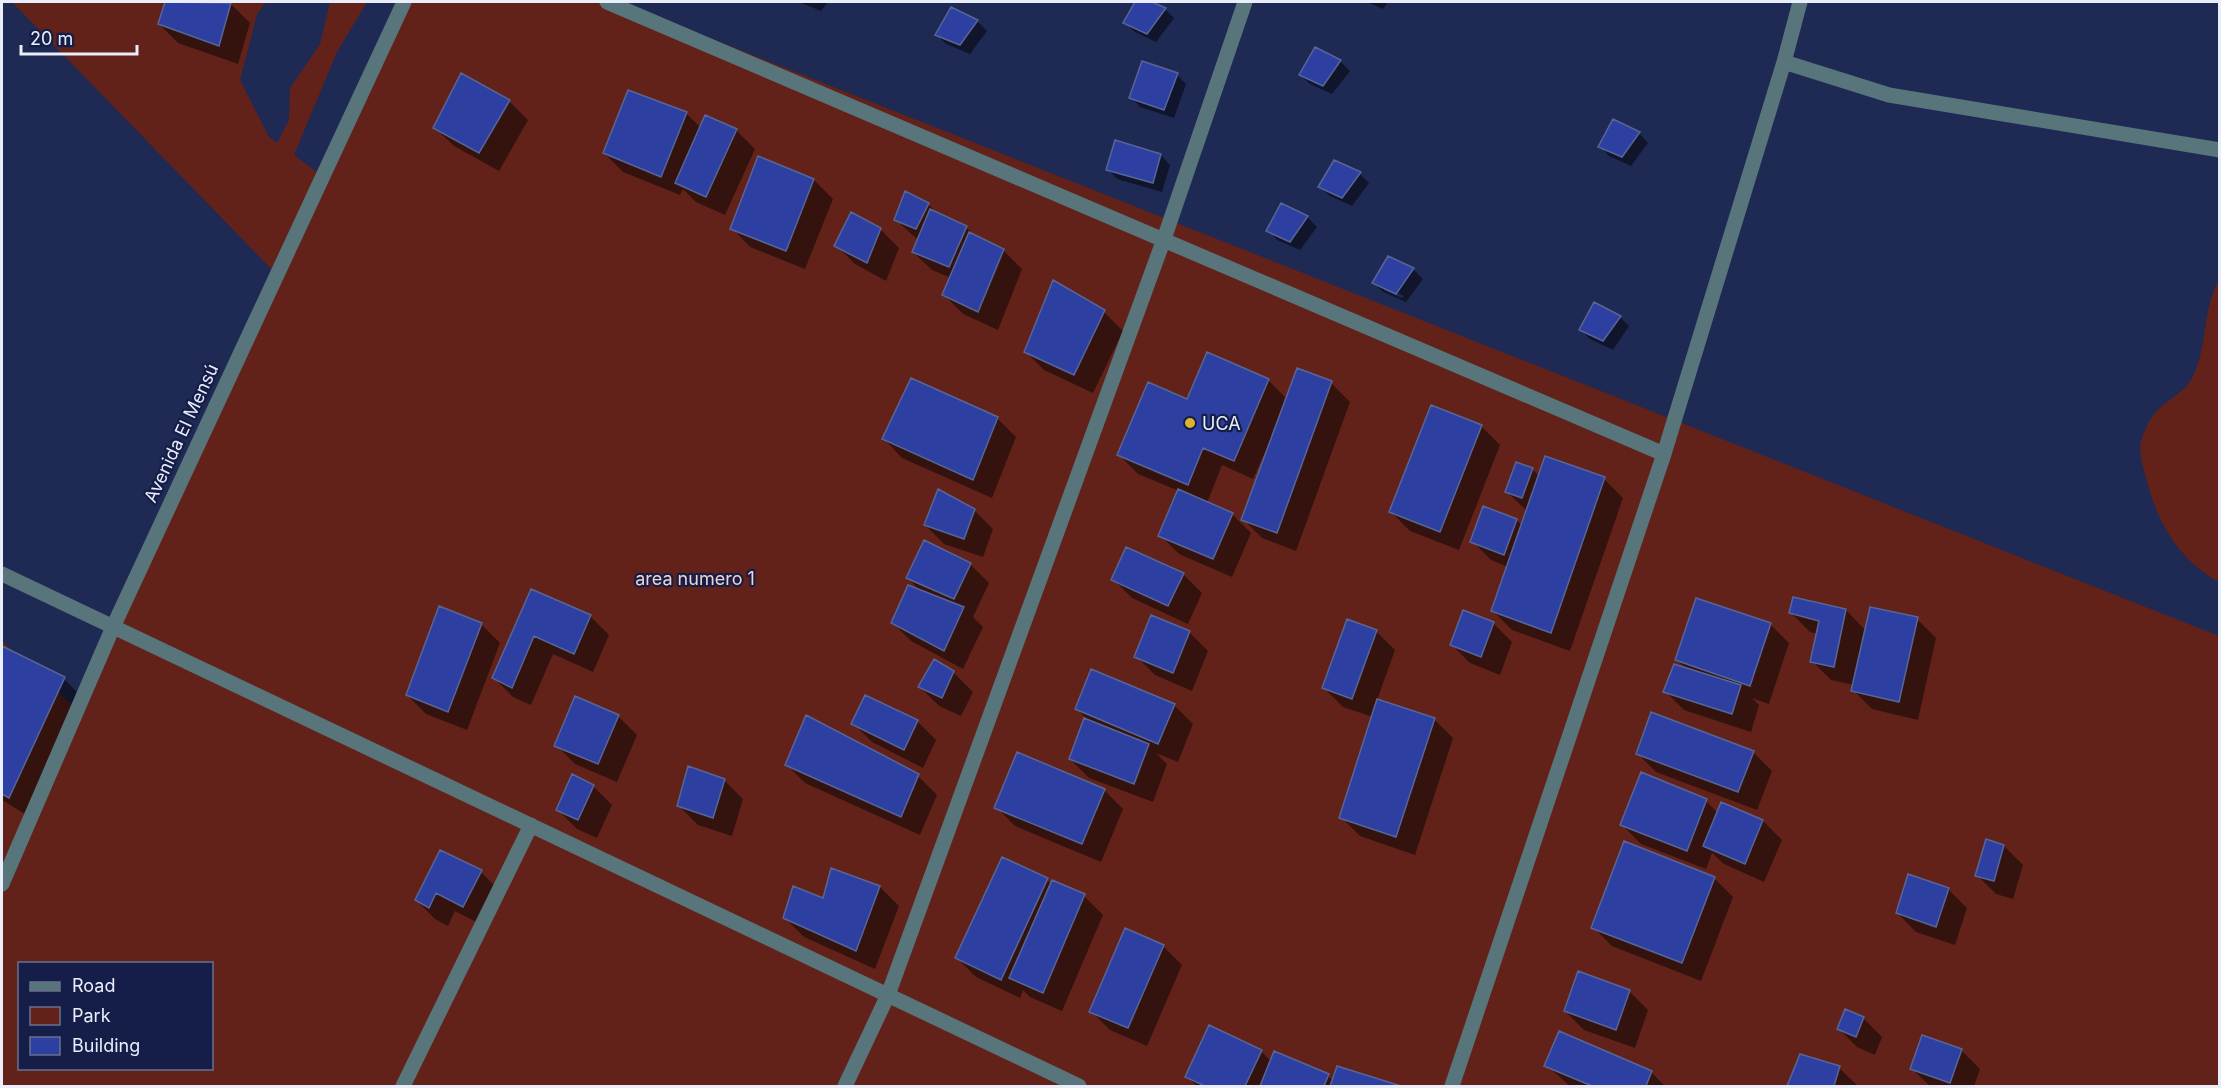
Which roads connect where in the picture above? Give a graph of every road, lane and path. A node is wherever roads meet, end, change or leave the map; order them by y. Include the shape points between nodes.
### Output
1 (404, 2) edge
2 (607, 2) edge
3 (1245, 2) edge
4 (1800, 2) edge
5 (1784, 62) junction
6 (2220, 150) edge
7 (1164, 239) junction
8 (1664, 454) junction
9 (2, 574) edge
10 (113, 627) junction
11 (531, 825) junction
12 (2, 884) edge
13 (888, 995) junction
14 (403, 1086) edge
15 (845, 1086) edge
16 (1079, 1086) edge
17 (1452, 1086) edge

1 - 10 street, Avenida El Mensú
2 - 7 street
3 - 7 street
4 - 5 street
5 - 6 street via 1888,94
5 - 8 street
7 - 8 street
7 - 13 street
8 - 17 street
9 - 10 street
10 - 11 street
10 - 12 street, Avenida El Mensú
11 - 13 street
11 - 14 street
13 - 15 street
13 - 16 street

